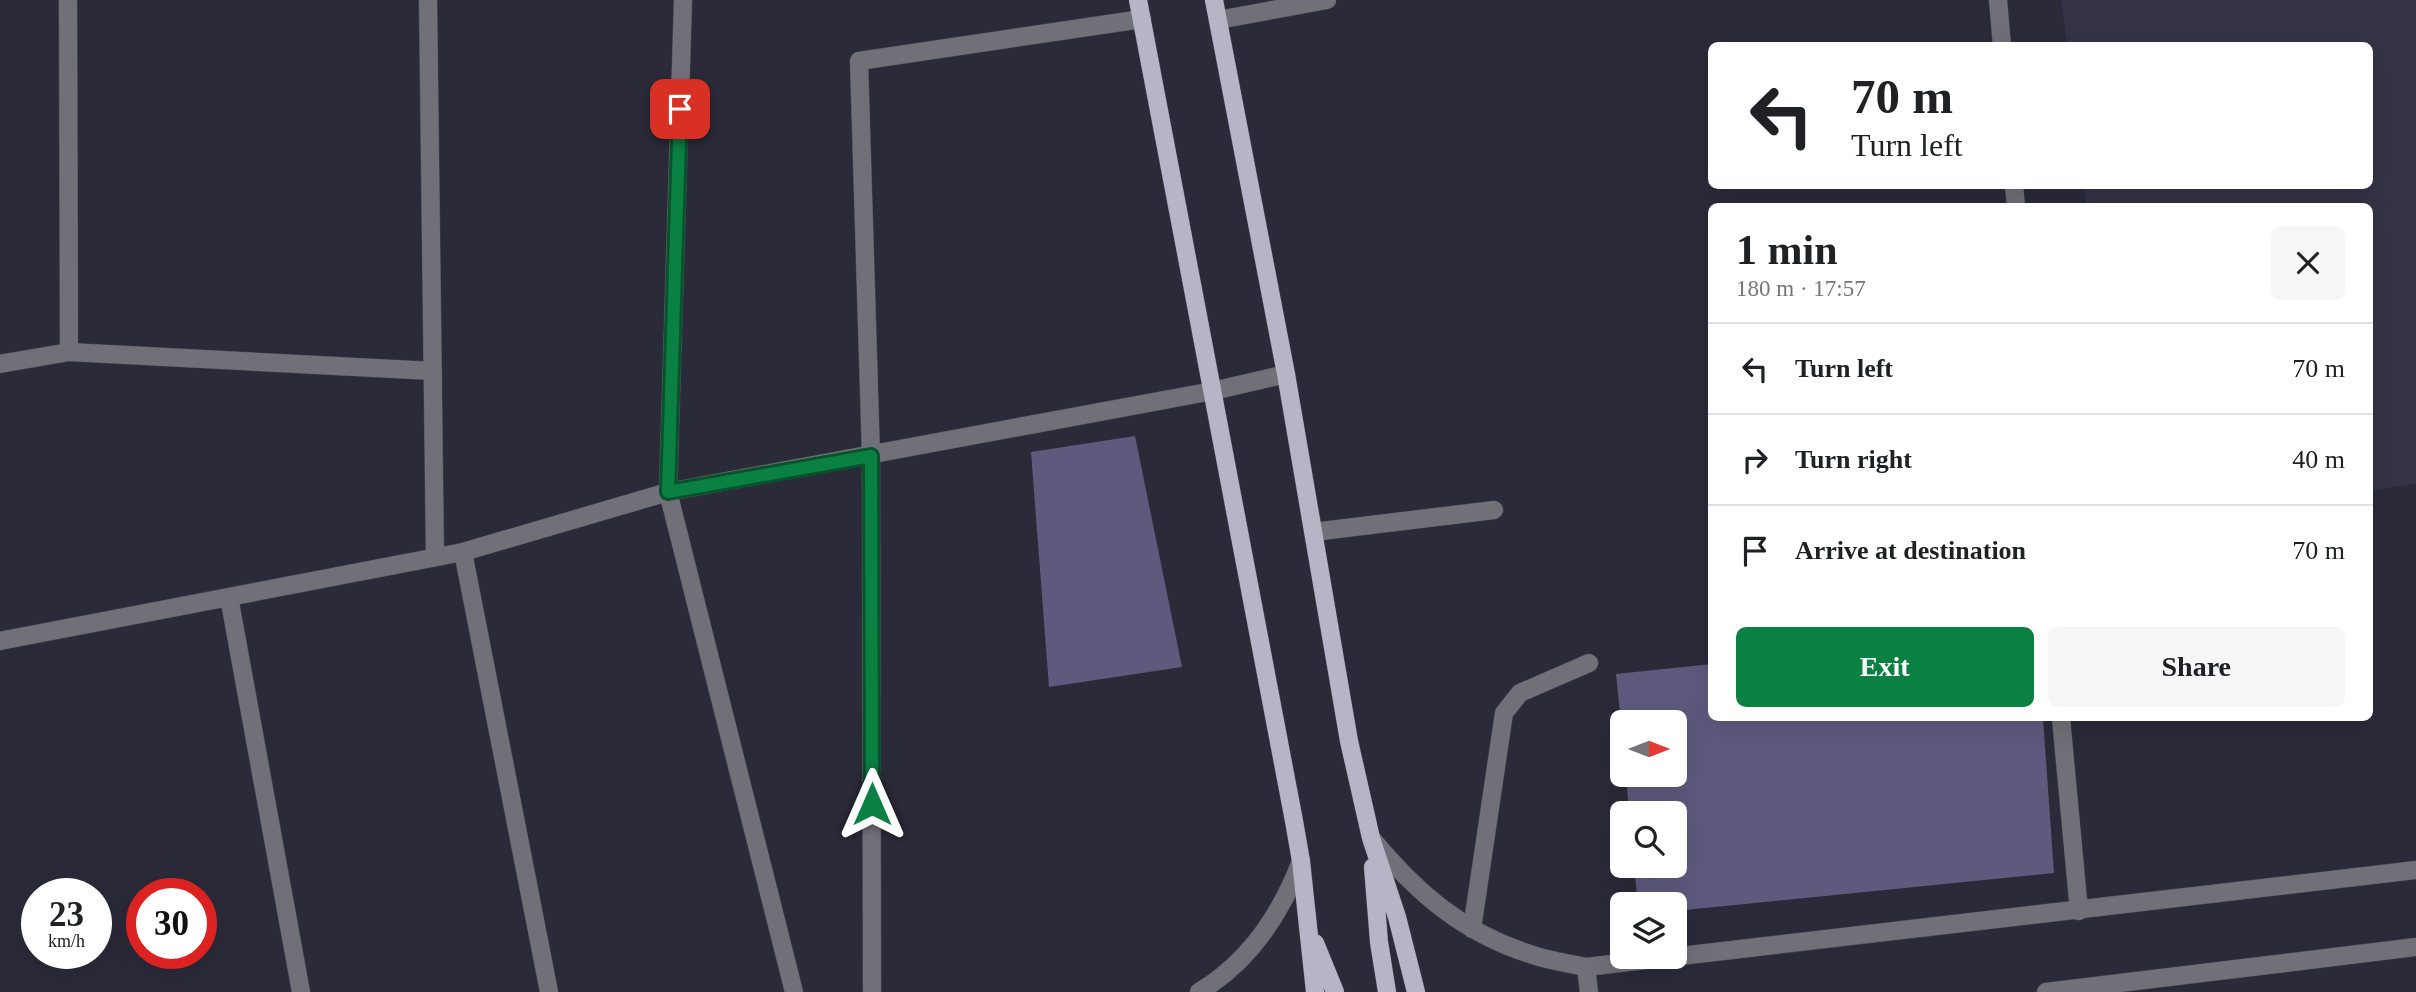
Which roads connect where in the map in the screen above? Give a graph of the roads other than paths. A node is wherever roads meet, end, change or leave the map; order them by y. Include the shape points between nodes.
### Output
1 (68, 0) edge
2 (428, 0) edge
3 (683, 0) edge
4 (1138, 0) edge
5 (1214, 0) edge
6 (1327, 0) edge
7 (1997, 0) edge
8 (1142, 19) junction
9 (1218, 19) junction
10 (2002, 42) edge
11 (69, 352) junction
12 (0, 364) edge
13 (433, 371) junction
14 (1286, 374) junction
15 (1213, 391) junction
16 (871, 456) junction
17 (668, 492) junction
18 (1494, 510) dead end
19 (1313, 532) junction
20 (463, 552) junction
21 (435, 557) junction
22 (229, 597) junction
23 (0, 641) edge
24 (1589, 663) dead end
25 (2062, 721) edge
26 (1371, 838) junction
27 (1301, 861) junction
28 (2416, 870) edge
29 (2079, 911) junction
30 (1472, 929) junction
31 (1309, 930) junction
32 (2416, 947) edge
33 (1586, 967) junction
34 (301, 992) edge
35 (550, 992) edge
36 (794, 992) edge
37 (872, 992) edge
38 (1199, 992) edge
39 (1315, 992) edge
40 (1335, 992) edge
41 (1387, 992) edge
42 (1416, 992) edge
43 (1589, 992) edge
44 (2046, 992) edge

1 - 11 street
2 - 13 street
3 - 17 street
4 - 8 main road
5 - 9 main road
6 - 9 street
7 - 10 street
8 - 15 main road
8 - 16 street via 859,61
9 - 14 main road
11 - 12 street
11 - 13 street
13 - 21 street
14 - 15 street
14 - 19 main road
15 - 16 street
15 - 27 main road
16 - 17 street
16 - 37 street
17 - 20 street
17 - 36 street
18 - 19 street
19 - 26 main road via 1349,741
20 - 21 street
20 - 35 street
21 - 22 street
22 - 23 street
22 - 34 street
24 - 30 street via 1520,693 1504,713
25 - 29 street
26 - 30 street via 1417,890
26 - 41 main road
26 - 42 main road
27 - 31 main road
27 - 38 street via 1290,891 1255,944
28 - 29 street
29 - 33 street
30 - 33 street via 1534,956
31 - 39 main road
31 - 40 main road
32 - 44 street
33 - 43 street

